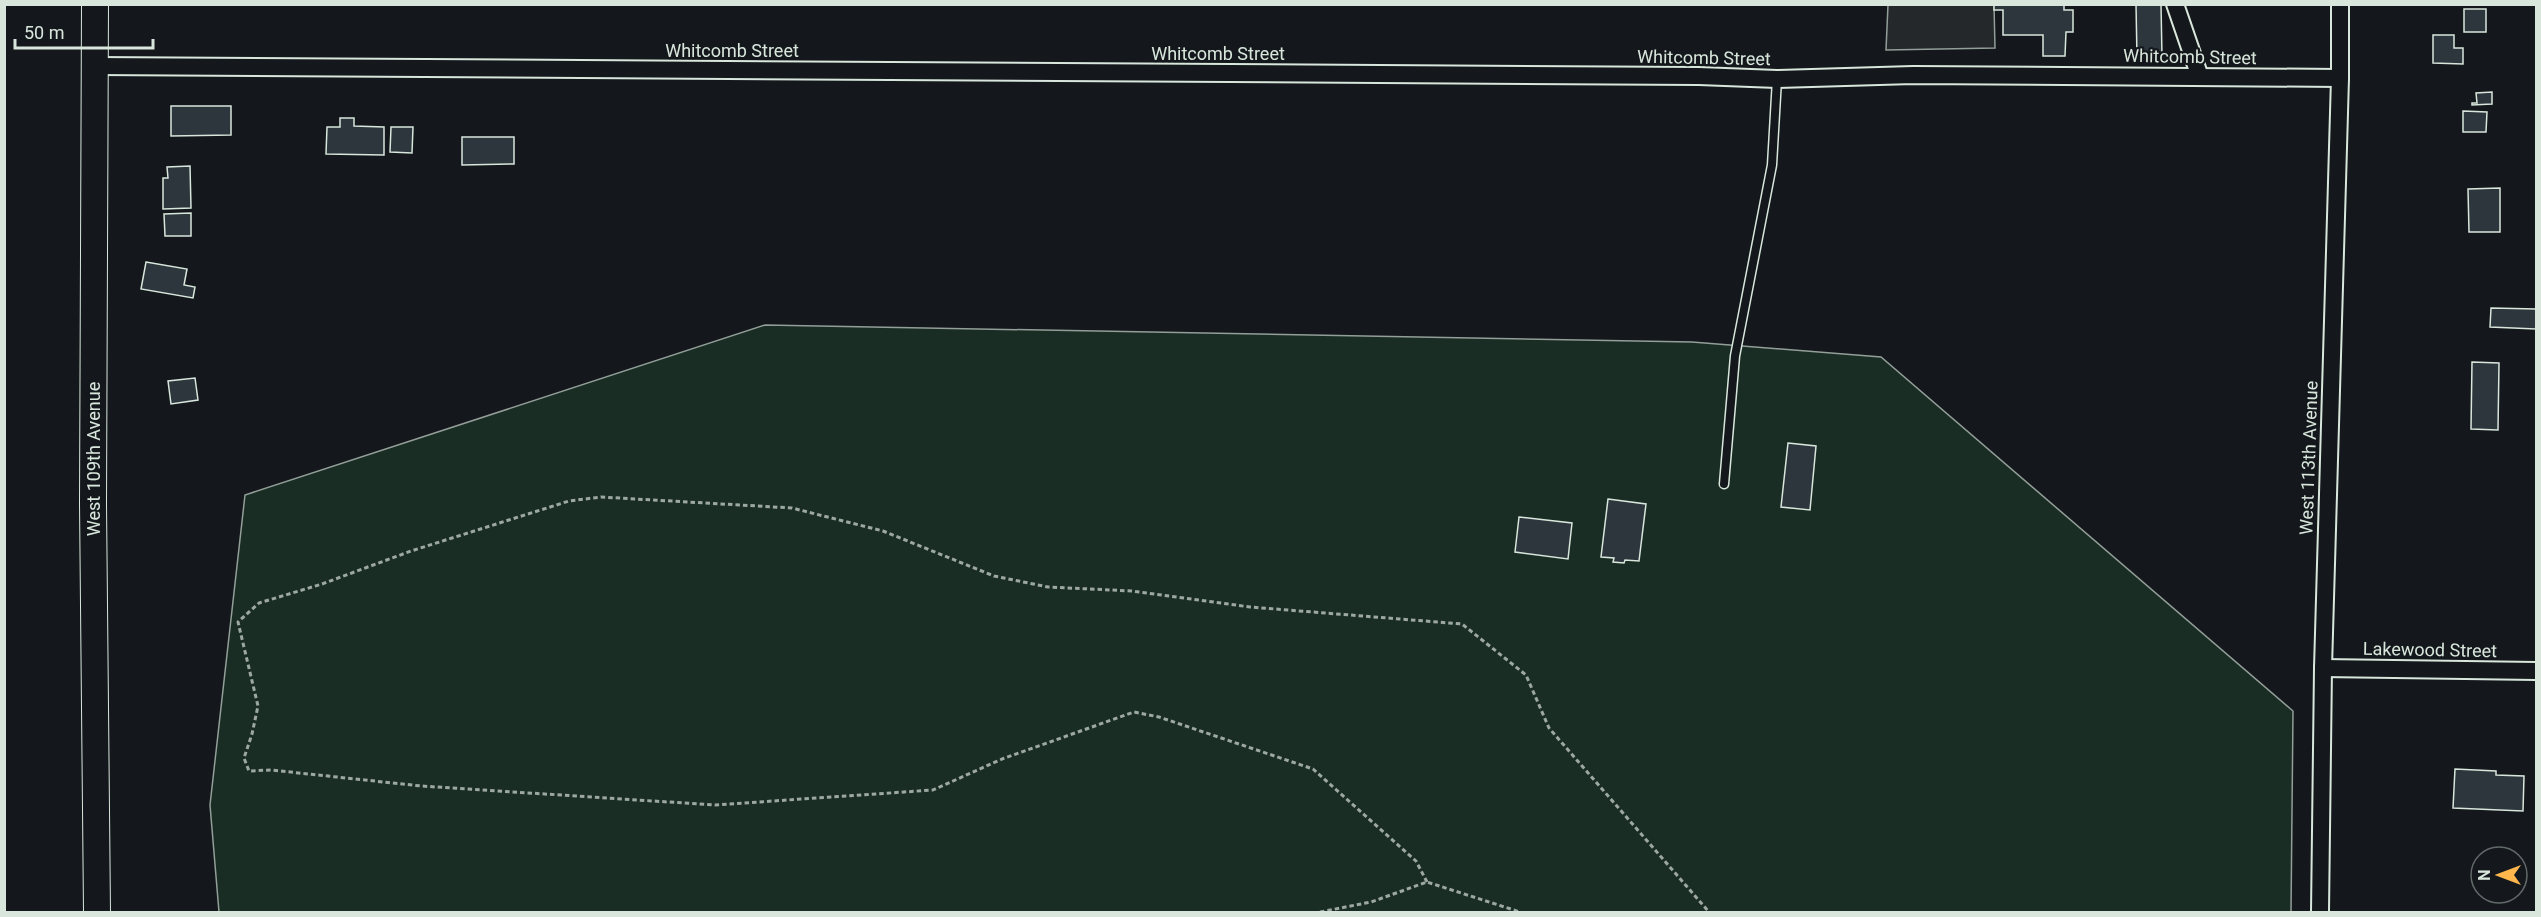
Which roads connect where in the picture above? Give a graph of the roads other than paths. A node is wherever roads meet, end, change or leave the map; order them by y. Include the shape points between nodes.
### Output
1 (95, 4) edge
2 (2175, 4) edge
3 (2340, 4) edge
4 (95, 66) junction
5 (2200, 76) junction
6 (2340, 78) junction
7 (1777, 79) junction
8 (1724, 484) dead end
9 (2323, 668) junction
10 (2536, 671) edge
11 (97, 912) edge
12 (2320, 912) edge

1 - 4 main road, West 109th Avenue
2 - 5 street
3 - 6 street, West 113th Avenue
4 - 7 street, Whitcomb Street
4 - 11 main road, West 109th Avenue via 93,503
5 - 6 street, Whitcomb Street
5 - 7 street, Whitcomb Street via 1913,75
6 - 9 street, West 113th Avenue
7 - 8 lane via 1772,165 1735,356
9 - 10 street, Lakewood Street
9 - 12 street, West 113th Avenue

